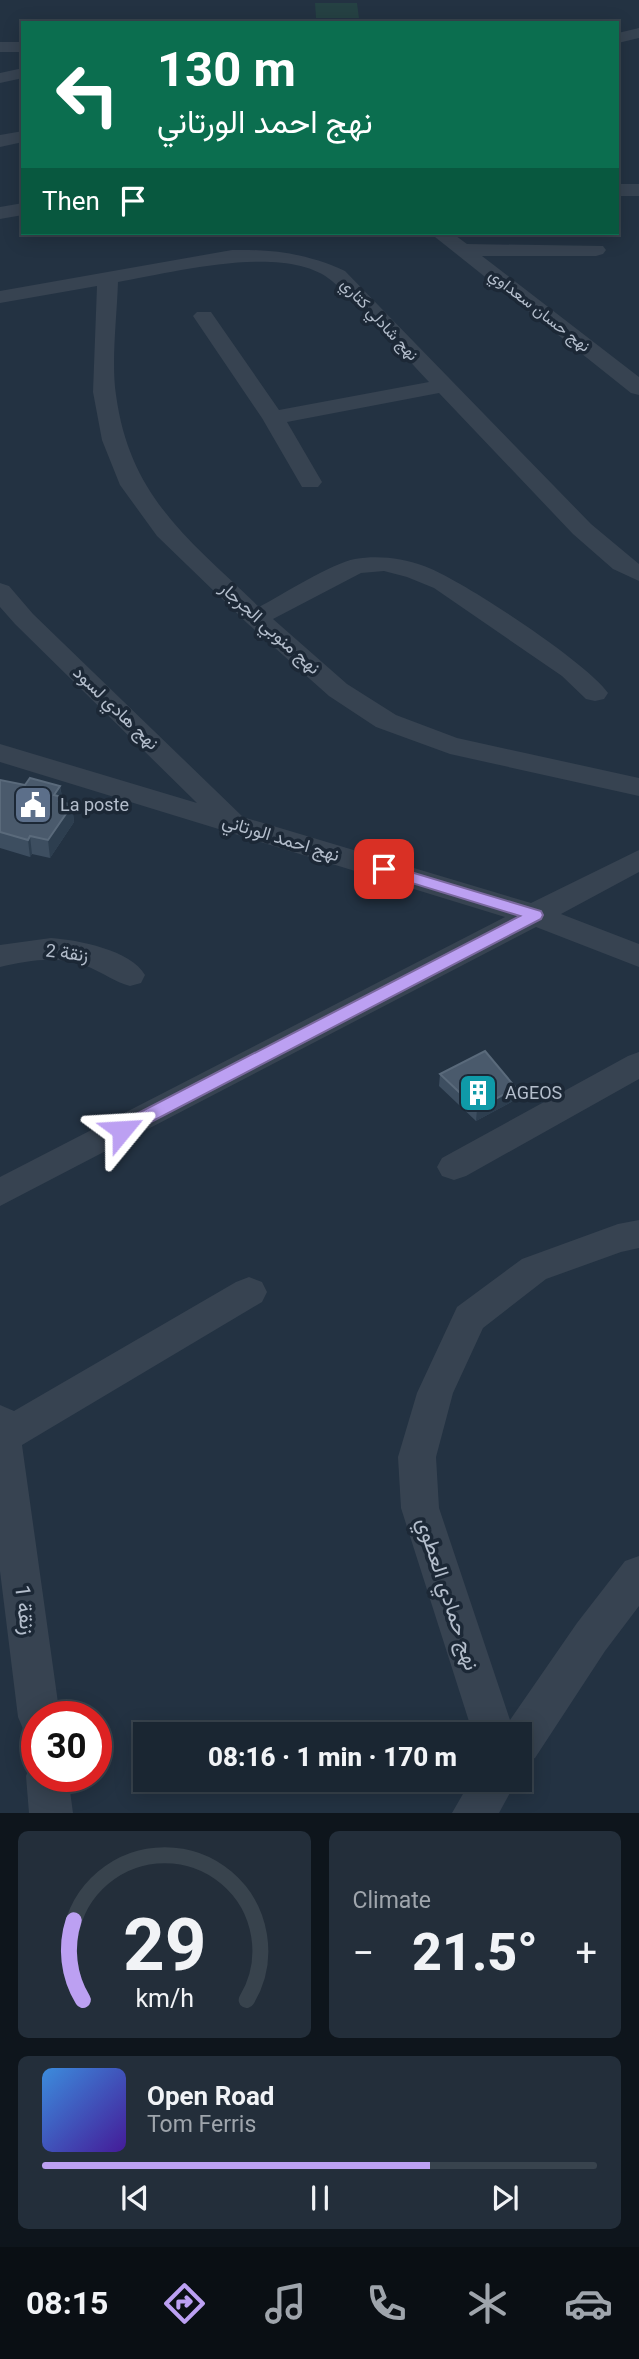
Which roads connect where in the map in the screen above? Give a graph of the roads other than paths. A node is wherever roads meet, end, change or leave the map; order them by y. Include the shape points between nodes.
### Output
1 (639, 33) edge
2 (619, 38) edge
3 (0, 47) edge
4 (21, 47) edge
5 (21, 73) edge
6 (0, 78) edge
7 (21, 136) edge
8 (0, 141) edge
9 (619, 190) edge
10 (639, 190) edge
11 (21, 209) edge
12 (0, 214) edge
13 (443, 235) edge
14 (464, 250) junction
15 (596, 250) dead end
16 (108, 278) junction
17 (0, 297) edge
18 (204, 316) dead end
19 (442, 386) junction
20 (639, 388) edge
21 (273, 418) junction
22 (310, 482) dead end
23 (639, 574) edge
24 (0, 591) edge
25 (256, 618) junction
26 (595, 693) dead end
27 (0, 754) edge
28 (639, 787) edge
29 (234, 824) junction
30 (639, 860) edge
31 (535, 915) junction
32 (0, 956) edge
33 (639, 956) edge
34 (130, 975) dead end
35 (639, 1064) edge
36 (454, 1167) dead end
37 (0, 1193) edge
38 (639, 1234) edge
39 (249, 1292) dead end
40 (1, 1429) edge
41 (639, 1574) edge
42 (37, 1701) edge
43 (490, 1722) edge
44 (532, 1725) edge
45 (49, 1792) edge
46 (488, 1792) edge
47 (51, 1813) edge
48 (474, 1813) edge

1 - 2 street
3 - 4 street
5 - 6 street
7 - 8 street
9 - 10 street
11 - 12 street
13 - 14 street, نهج حسان سعداوي
14 - 15 street
14 - 20 street, نهج حسان سعداوي
16 - 17 street, نهج شادلي كتاري
16 - 19 street, نهج شادلي كتاري via 232,256 263,254 315,263 338,275
16 - 25 street, نهج منوبي الجرجار via 104,392 113,440 132,485 166,531
18 - 21 street
19 - 21 street
19 - 23 street, نهج شادلي كتاري via 582,529
21 - 22 street
24 - 29 street, نهج هادي لسود
25 - 26 street via 356,566 384,564 443,583 571,670
25 - 28 street, نهج منوبي الجرجار via 338,690 386,721 450,745
27 - 29 street, نهج احمد الورتاني
29 - 31 street, نهج احمد الورتاني
30 - 31 street
31 - 33 street, نهج احمد الورتاني
31 - 37 street
32 - 34 street, زنقة 2 via 27,949 65,949 104,958
35 - 36 street
38 - 43 street, نهج حمادي العطوي via 534,1269 470,1318 435,1393 417,1457 420,1507
39 - 40 street
40 - 42 street, زنقة 1
41 - 44 street
45 - 47 street
46 - 48 street

